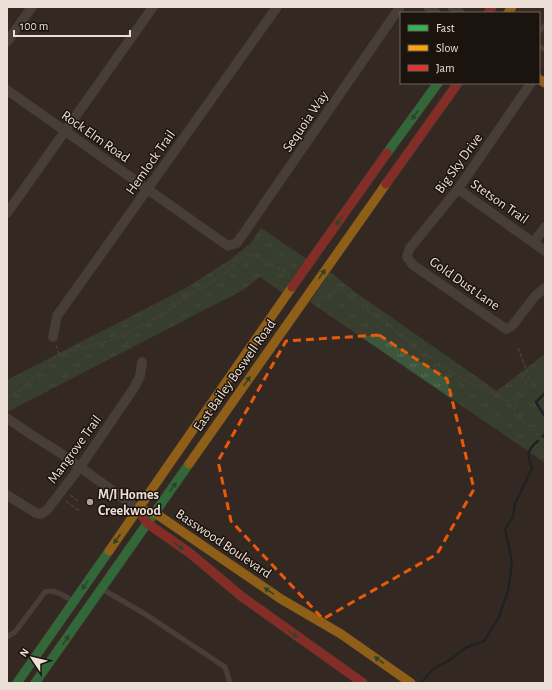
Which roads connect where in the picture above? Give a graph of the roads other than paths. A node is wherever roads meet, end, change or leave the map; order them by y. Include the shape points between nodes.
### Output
1 (32, 7) edge
2 (153, 7) edge
3 (277, 7) edge
4 (400, 7) edge
5 (7, 42) edge
6 (437, 84) edge
7 (457, 84) edge
8 (530, 84) edge
9 (7, 90) edge
10 (64, 131) junction
11 (148, 189) junction
12 (458, 189) junction
13 (7, 213) edge
14 (545, 227) edge
15 (534, 242) junction
16 (228, 246) joint
17 (545, 250) edge
18 (407, 257) joint
19 (545, 288) edge
20 (53, 337) dead end
21 (142, 362) dead end
22 (7, 418) edge
23 (80, 467) junction
24 (7, 495) edge
25 (138, 509) junction
26 (155, 512) junction
27 (147, 523) junction
28 (102, 588) junction
29 (73, 602) junction
30 (86, 611) junction
31 (7, 637) edge
32 (16, 683) edge
33 (35, 683) edge
34 (230, 683) edge
35 (363, 683) edge
36 (411, 683) edge

1 - 5 street
2 - 10 street
3 - 11 street, Hemlock Trail
4 - 16 street, Sequoia Way via 237,243
6 -> 25 main road, East Bailey Boswell Road via 312,258
26 -> 7 main road, East Bailey Boswell Road
8 - 12 street, Big Sky Drive
9 - 10 street, Rock Elm Road
10 - 11 street, Rock Elm Road
10 - 13 street
11 - 16 street, Rock Elm Road
11 - 20 street, Hemlock Trail via 57,316
12 - 15 street, Stetson Trail
12 - 18 street, Big Sky Drive via 410,248
14 - 15 street
15 - 17 street, Stetson Trail
18 - 19 street, Gold Dust Lane via 426,274 504,328 509,328 536,295
21 - 23 street, Mangrove Trail via 140,376 134,388
22 - 23 street
23 - 24 street, Mangrove Trail via 52,505 41,514 30,511
23 - 25 street
25 - 26 main road, Basswood Boulevard
25 - 27 main road, Basswood Boulevard
25 -> 29 main road, East Bailey Boswell Road
26 - 27 main road, East Bailey Boswell Road
36 -> 26 main road, Basswood Boulevard via 341,634 277,596
27 - 28 main road, East Bailey Boswell Road
27 -> 35 main road, Basswood Boulevard via 195,557 240,596
28 - 30 main road, East Bailey Boswell Road
28 - 34 lane via 225,667
29 - 30 main road
29 - 31 lane via 51,590 45,592 15,632
29 - 32 main road, East Bailey Boswell Road
33 -> 30 main road, East Bailey Boswell Road

